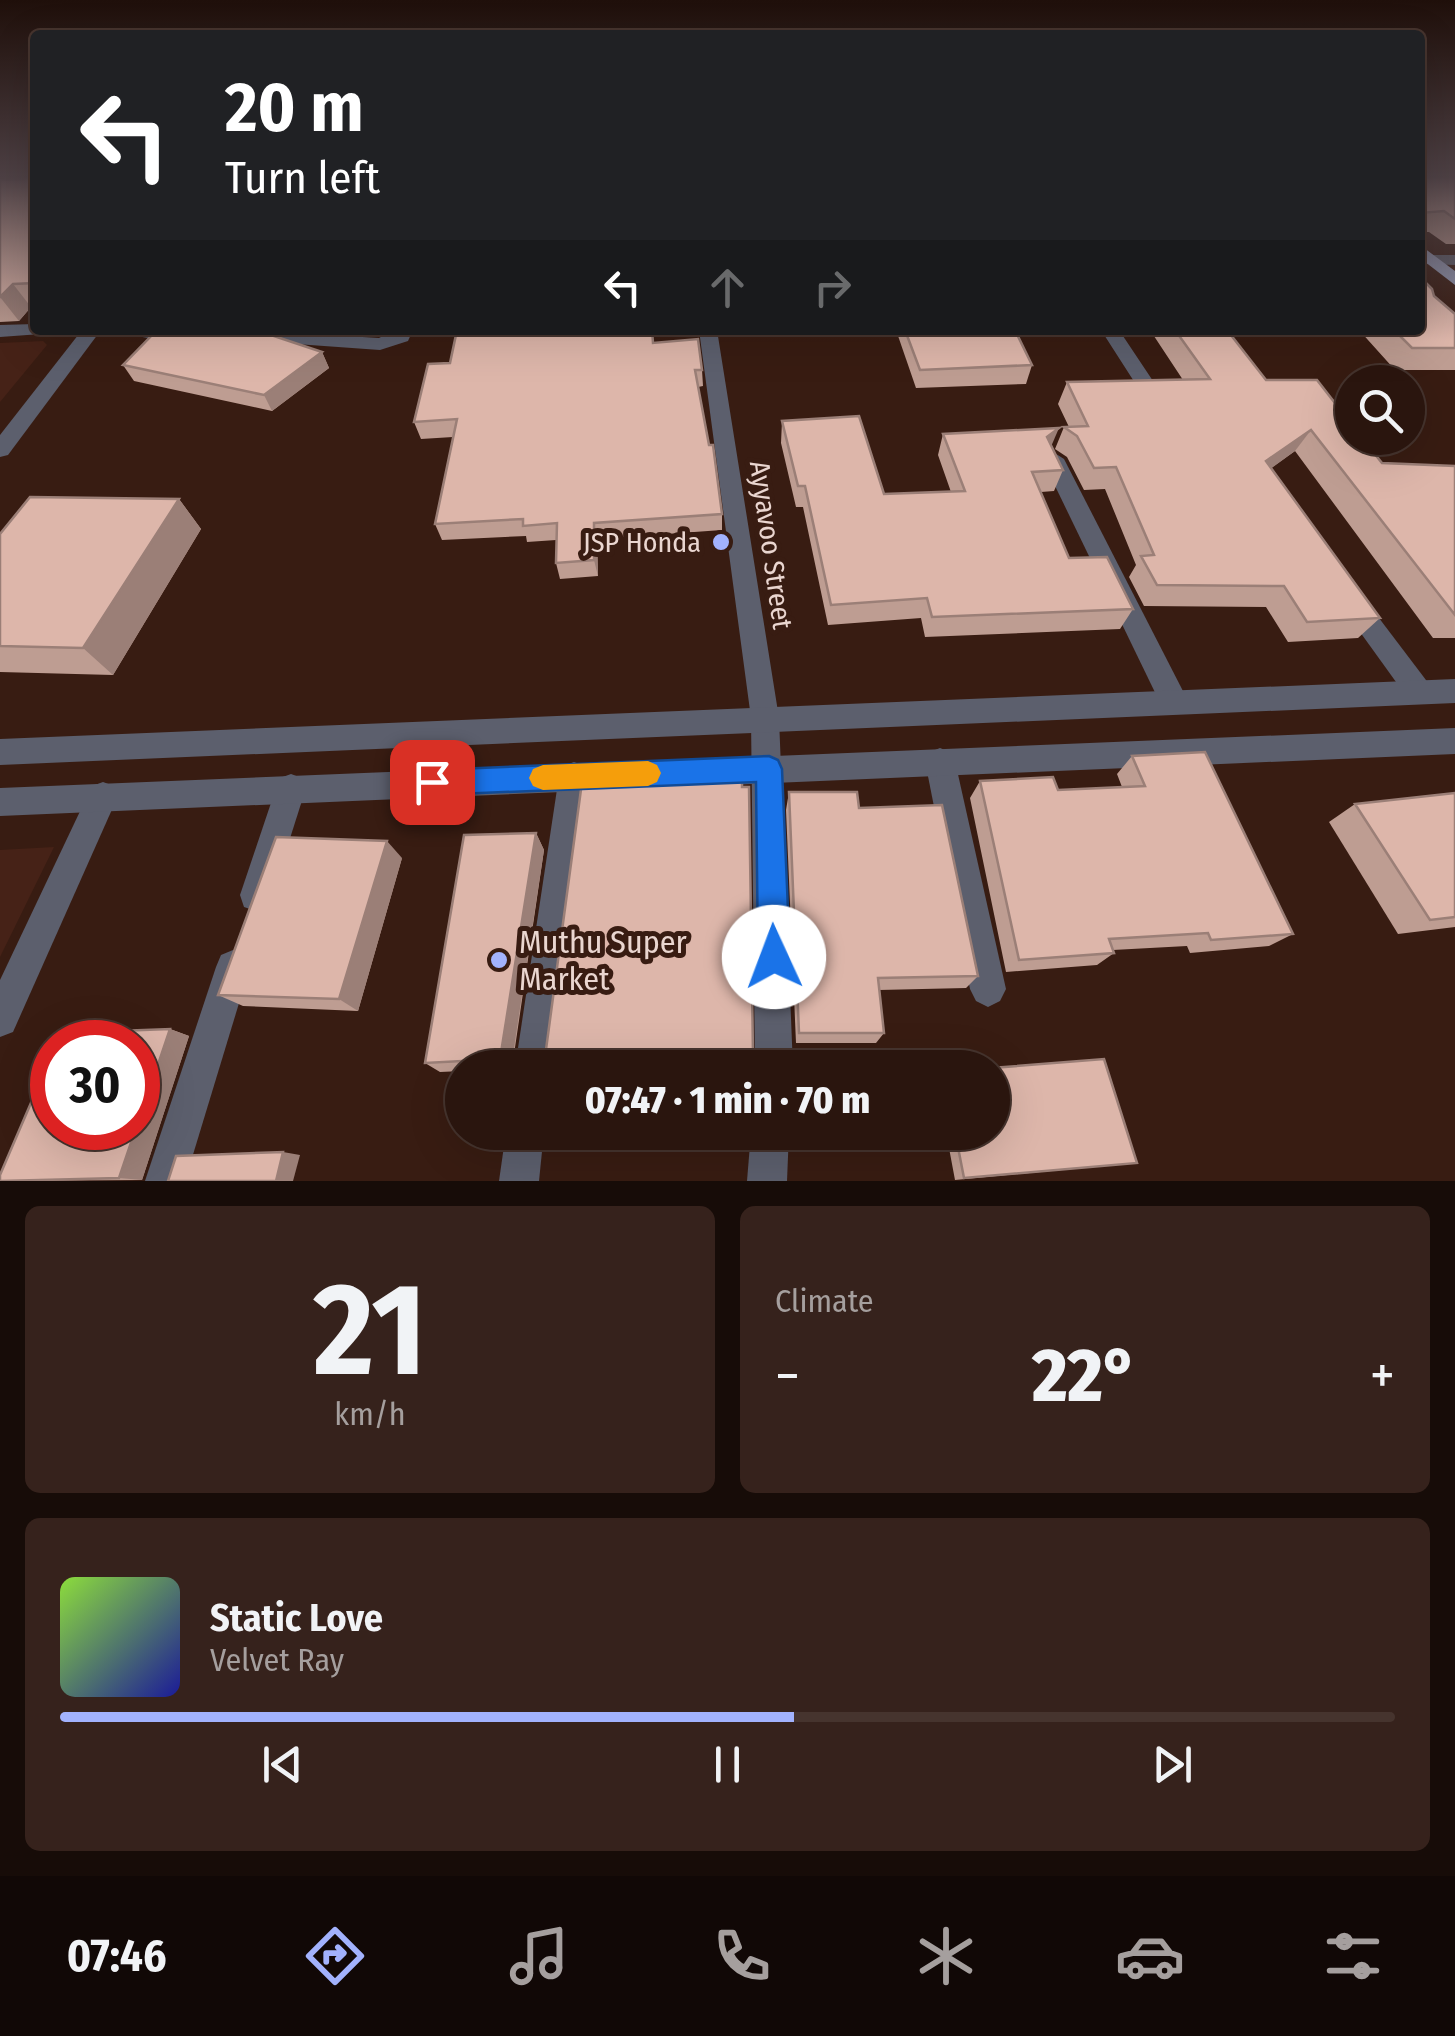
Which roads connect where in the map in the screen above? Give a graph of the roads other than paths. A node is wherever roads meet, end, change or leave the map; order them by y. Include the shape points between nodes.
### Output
1 (1426, 255) edge
2 (1455, 260) edge
3 (1455, 280) edge
4 (30, 330) edge
5 (0, 331) edge
6 (88, 335) edge
7 (218, 335) edge
8 (402, 335) edge
9 (709, 335) edge
10 (1113, 335) edge
11 (1151, 393) edge
12 (0, 450) edge
13 (1054, 458) edge
14 (1338, 582) edge
15 (1455, 691) edge
16 (1420, 692) junction
17 (1174, 702) junction
18 (765, 718) junction
19 (1455, 741) edge
20 (0, 752) edge
21 (1198, 752) junction
22 (940, 762) junction
23 (769, 769) junction
24 (574, 776) junction
25 (1214, 786) edge
26 (290, 788) junction
27 (103, 796) junction
28 (0, 802) edge
29 (988, 988) dead end
30 (0, 1018) edge
31 (536, 1050) edge
32 (774, 1050) edge
33 (522, 1150) edge
34 (769, 1150) edge
35 (165, 1181) edge
36 (518, 1181) edge
37 (768, 1181) edge

1 - 2 street
1 - 3 main road
4 - 5 street
6 - 12 street
7 - 8 street via 380,344
9 - 18 street, Ayyavoo Street
10 - 11 street
13 - 17 street
14 - 16 street
15 - 16 street
16 - 17 street
17 - 18 street
18 - 20 street
18 - 23 street, Ayyavoo Street
19 - 21 street
21 - 22 street
21 - 25 street
22 - 23 street
22 - 29 street
23 - 24 street
23 - 32 street, Ayyavoo Street
24 - 26 street
24 - 31 street
26 - 27 street
26 - 35 street
27 - 28 street
27 - 30 street
33 - 36 street
34 - 37 street

